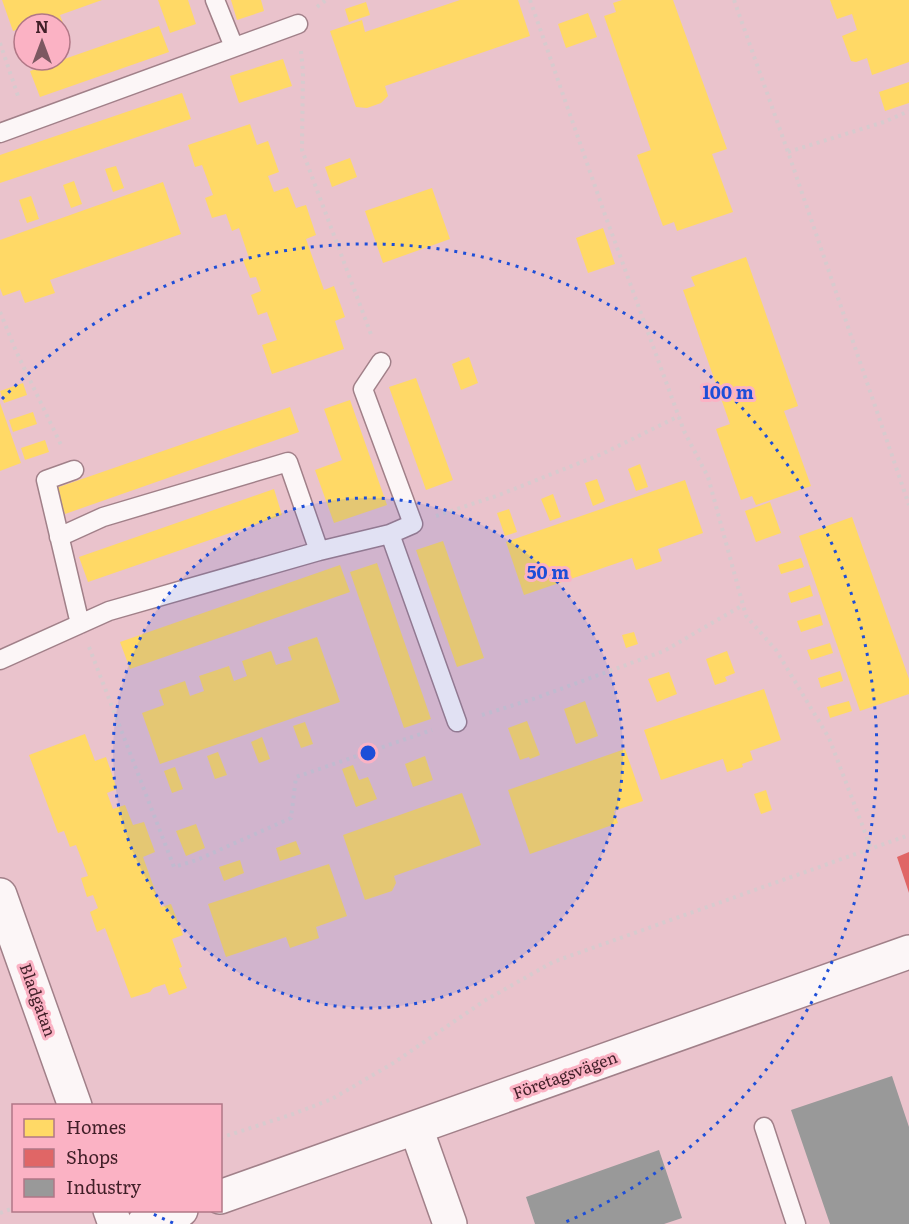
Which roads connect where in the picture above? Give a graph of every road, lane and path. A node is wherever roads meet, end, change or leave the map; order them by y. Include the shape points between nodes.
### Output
1 (215, 0) edge
2 (530, 0) edge
3 (734, 0) edge
4 (298, 24) joint
5 (0, 43) edge
6 (234, 47) junction
7 (909, 111) edge
8 (27, 122) junction
9 (0, 132) edge
10 (788, 152) junction
11 (0, 312) edge
12 (381, 362) joint
13 (678, 416) junction
14 (74, 470) joint
15 (909, 505) edge
16 (413, 524) junction
17 (390, 534) junction
18 (59, 537) junction
19 (319, 551) junction
20 (743, 605) junction
21 (80, 624) junction
22 (0, 660) edge
23 (457, 722) junction
24 (909, 835) edge
25 (871, 848) junction
26 (0, 895) edge
27 (909, 952) edge
28 (74, 1104) edge
29 (764, 1127) dead end
30 (416, 1128) junction
31 (222, 1137) edge
32 (222, 1196) edge
33 (176, 1212) edge
34 (143, 1224) edge
35 (450, 1224) edge
36 (796, 1224) edge

1 - 6 lane
2 - 13 path
3 - 10 path
4 - 6 lane
4 - 12 path via 303,71 302,150
5 - 8 path
6 - 8 lane
7 - 10 path
8 - 9 lane
10 - 15 path
11 - 14 path
12 - 16 lane via 363,388
13 - 16 path via 602,454
13 - 20 path via 708,477
14 - 18 lane via 46,480
16 - 17 lane
17 - 19 lane
17 - 23 lane
18 - 19 lane via 103,517 288,462
18 - 21 lane
19 - 21 lane via 109,611
20 - 23 path via 664,651
20 - 25 path via 746,616 777,650 829,738
21 - 22 lane
21 - 23 path via 174,867 291,818 296,777
24 - 25 path
25 - 31 path via 553,962 332,1098
26 - 28 street, Bladgatan
27 - 30 street, Företagsvägen
29 - 36 lane
30 - 32 street, Företagsvägen
30 - 35 street
33 - 34 street

